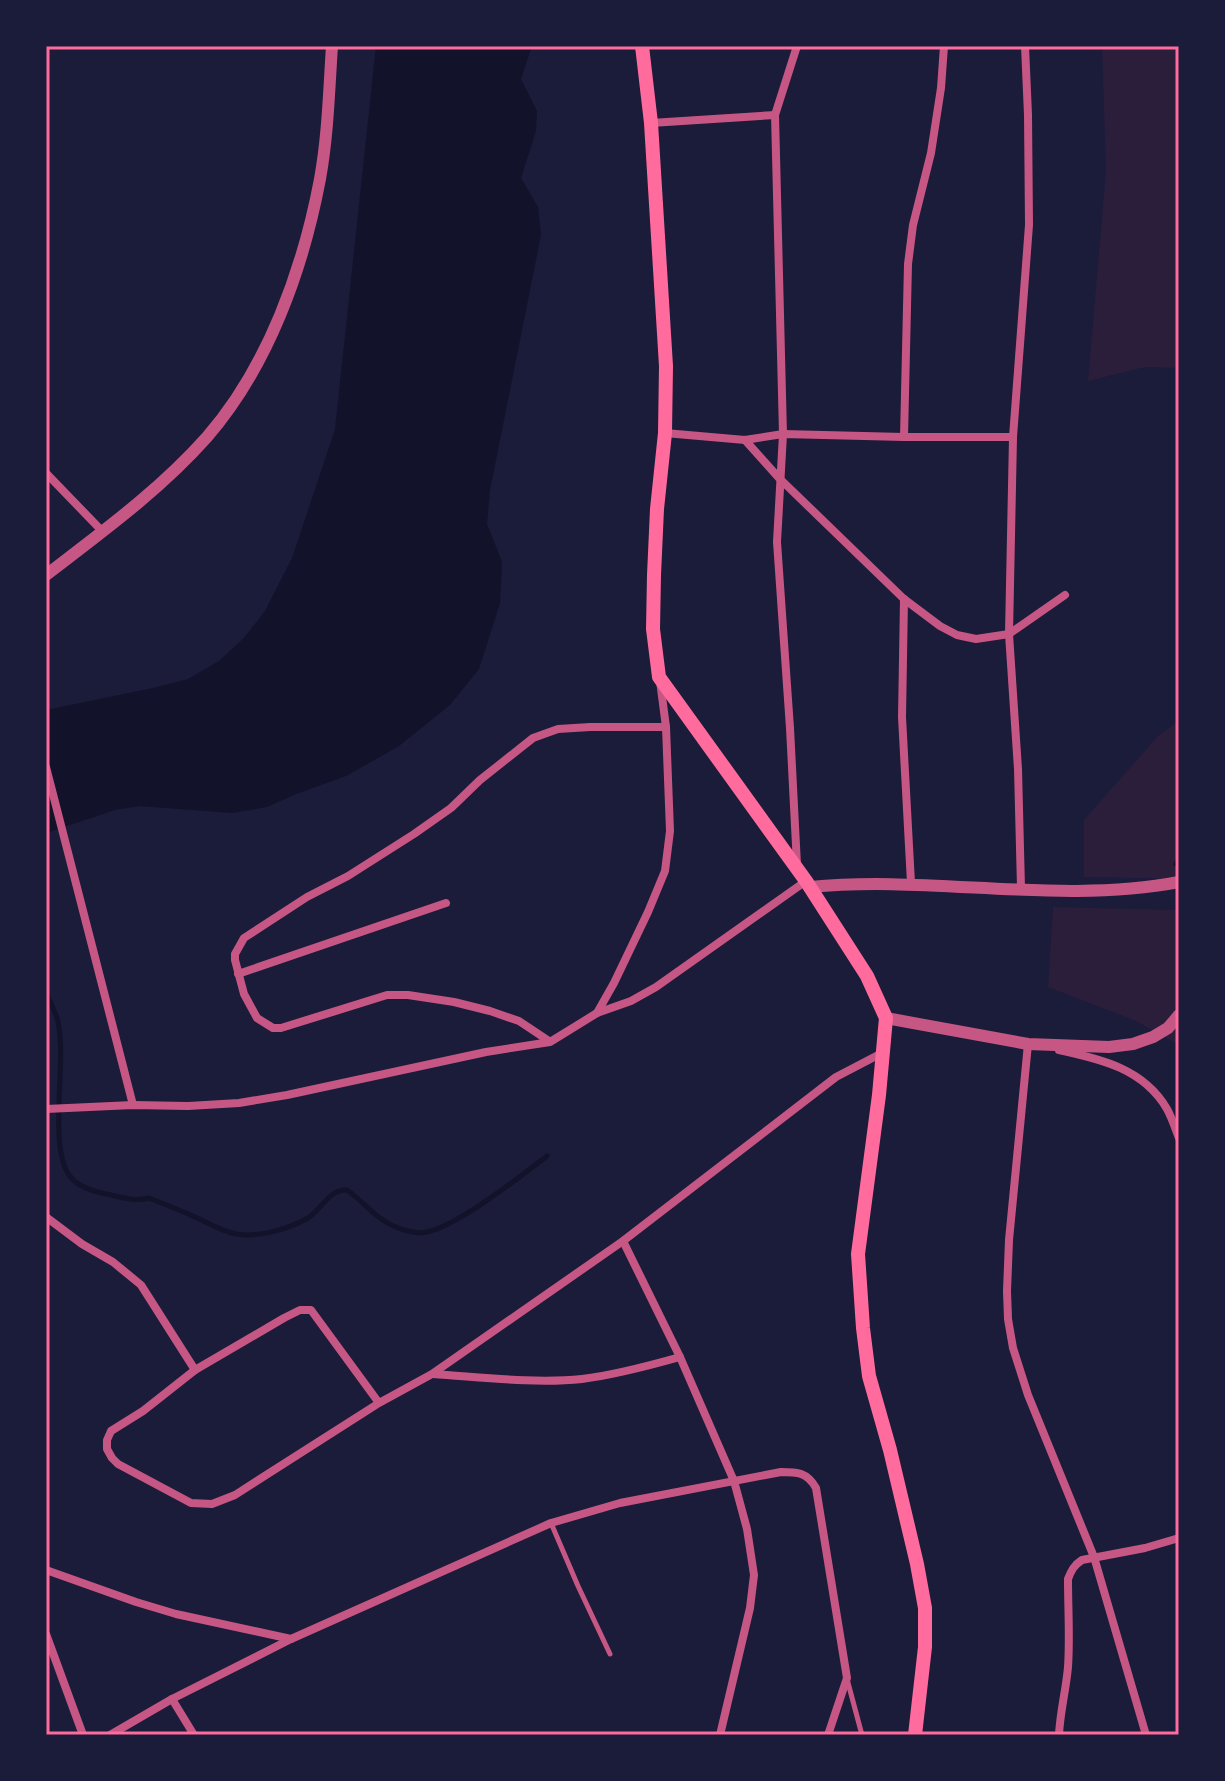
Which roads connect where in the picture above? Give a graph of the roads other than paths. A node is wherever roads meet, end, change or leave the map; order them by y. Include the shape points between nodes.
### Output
1 (332, 46) edge
2 (642, 46) edge
3 (797, 46) edge
4 (944, 46) edge
5 (1025, 46) edge
6 (775, 115) junction
7 (651, 123) junction
8 (665, 433) junction
9 (783, 434) junction
10 (904, 437) junction
11 (1013, 437) junction
12 (745, 440) junction
13 (46, 473) edge
14 (779, 478) junction
15 (103, 532) junction
16 (46, 575) edge
17 (1065, 595) dead end
18 (904, 599) junction
19 (1009, 634) junction
20 (659, 677) junction
21 (666, 727) junction
22 (46, 767) edge
23 (797, 866) junction
24 (1179, 882) edge
25 (911, 883) junction
26 (808, 884) junction
27 (1021, 888) junction
28 (446, 903) dead end
29 (238, 974) junction
30 (597, 1013) junction
31 (1179, 1015) edge
32 (886, 1018) junction
33 (550, 1042) junction
34 (1028, 1044) junction
35 (1043, 1046) junction
36 (883, 1052) junction
37 (133, 1105) junction
38 (47, 1109) edge
39 (1179, 1138) edge
40 (46, 1217) edge
41 (623, 1241) junction
42 (680, 1357) junction
43 (195, 1370) junction
44 (432, 1374) junction
45 (379, 1403) junction
46 (734, 1481) junction
47 (551, 1523) junction
48 (1179, 1538) edge
49 (1094, 1557) junction
50 (46, 1570) edge
51 (46, 1634) edge
52 (291, 1639) junction
53 (610, 1654) dead end
54 (847, 1678) junction
55 (172, 1699) junction
56 (83, 1735) edge
57 (110, 1735) edge
58 (194, 1735) edge
59 (720, 1735) edge
60 (828, 1735) edge
61 (862, 1735) edge
62 (915, 1735) edge
63 (1059, 1735) edge
64 (1146, 1735) edge

1 - 15 street via 320,177 295,279 270,336 242,388 207,436
2 - 7 main road
3 - 6 street
4 - 10 street via 931,153 908,264
5 - 11 street via 1029,225
6 - 7 street
6 - 9 street
7 - 8 main road via 666,366
8 - 12 street
8 - 20 main road via 654,575
9 - 10 street
9 - 12 street
9 - 14 street
10 - 11 street
11 - 19 street
12 - 14 street
13 - 15 street
14 - 18 street
14 - 23 street via 777,542
15 - 16 street
17 - 19 street
18 - 19 street via 957,635 976,639
18 - 25 street via 902,717
19 - 27 street
20 - 21 street
20 - 23 main road
21 - 29 street via 558,729 533,738 414,834 244,938 235,954
21 - 30 street via 670,831 665,871
22 - 37 street
23 - 26 main road
24 - 27 street via 1084,890
25 - 26 street
25 - 27 street
26 - 30 street via 656,987
26 - 32 main road via 867,976
28 - 29 street
29 - 33 street via 257,1018 273,1028 387,995 408,995 490,1011 519,1021
30 - 33 street
31 - 35 street via 1168,1028 1133,1044
32 - 34 street
32 - 36 main road
33 - 37 street via 239,1103
34 - 35 street
34 - 49 street via 1009,1240 1008,1319 1028,1395
35 - 39 street via 1114,1064 1140,1078 1169,1112
36 - 41 street via 836,1077
36 - 62 main road via 858,1254 869,1376 925,1608
37 - 38 street
40 - 43 street via 141,1285
41 - 42 street
41 - 44 street
42 - 44 street via 581,1379
42 - 46 street
43 - 45 street via 284,1318 311,1310
43 - 45 street via 111,1431 107,1440 118,1464 191,1503 212,1504 235,1495
44 - 45 street
46 - 47 street via 620,1503
46 - 54 street via 798,1472 816,1488
46 - 59 street via 754,1575
47 - 52 street
47 - 53 lane
48 - 49 street
49 - 63 street via 1076,1564 1068,1579 1068,1670
49 - 64 street
50 - 52 street via 176,1614
51 - 56 street
52 - 55 street
54 - 60 street
54 - 61 lane
55 - 57 street
55 - 58 street

